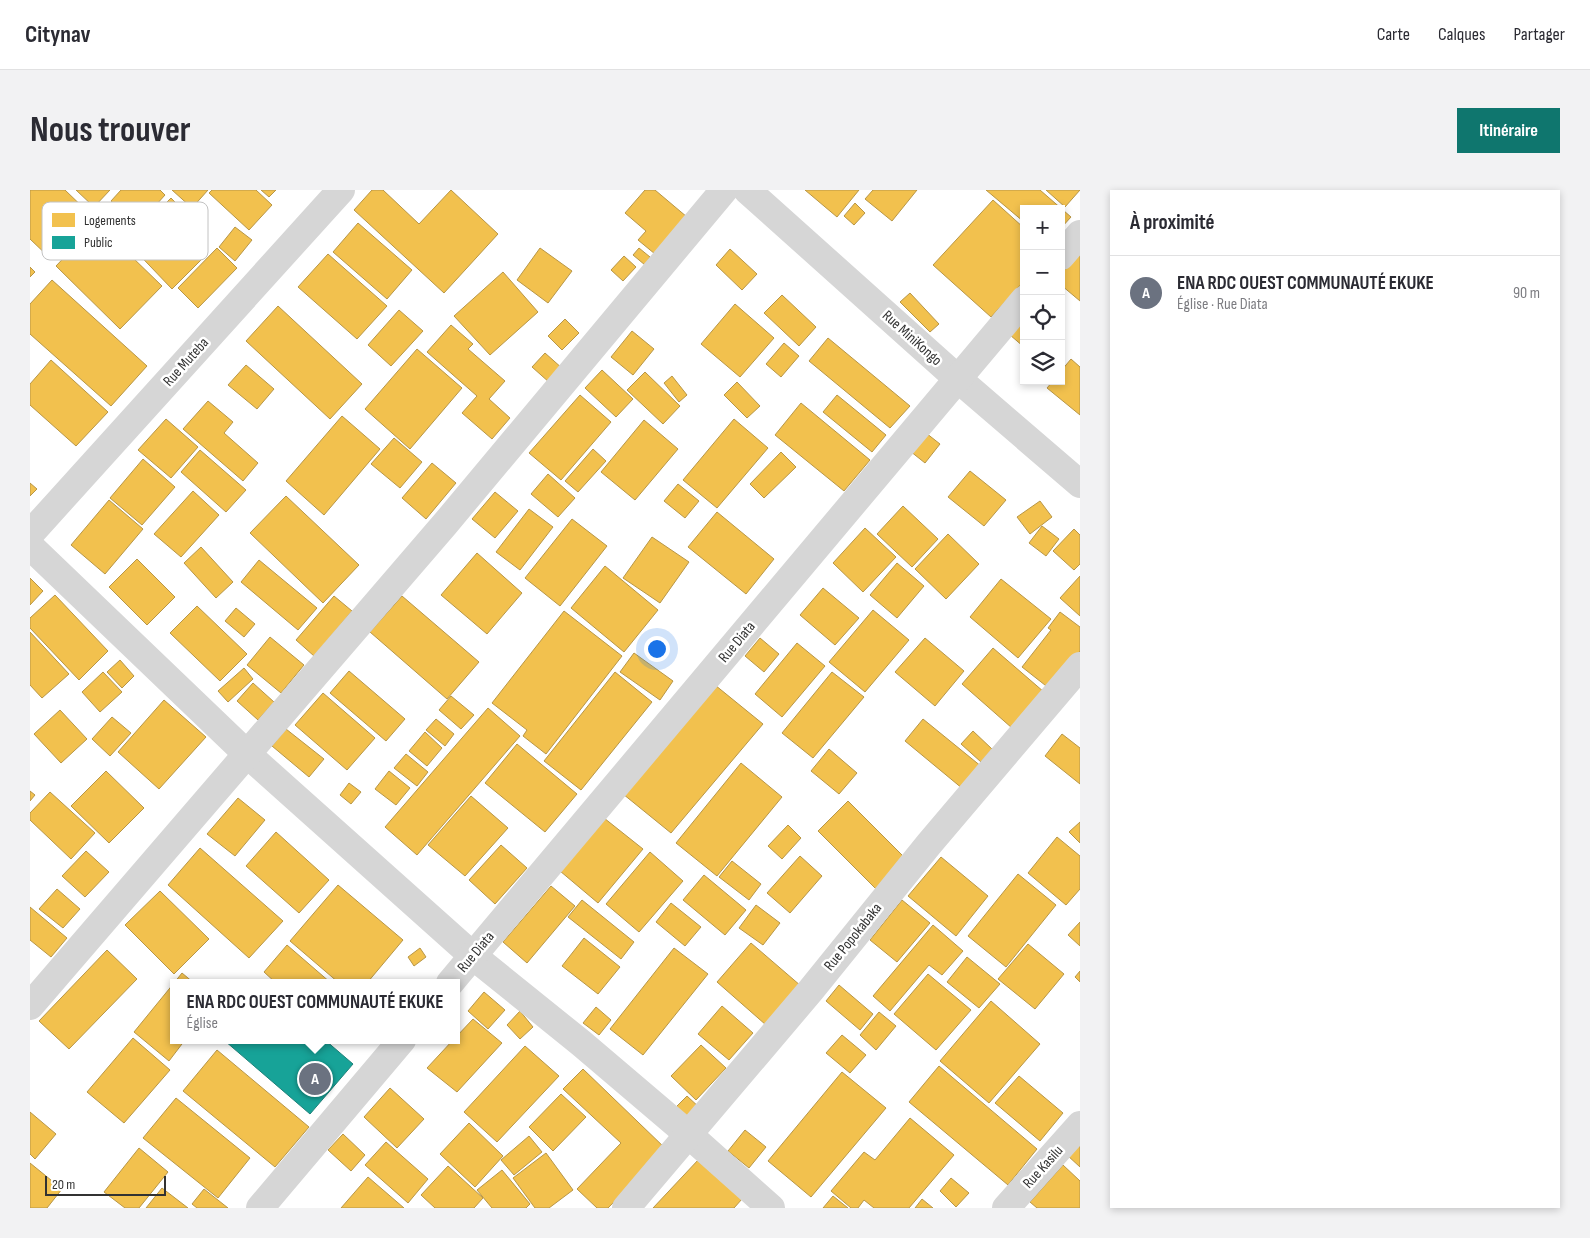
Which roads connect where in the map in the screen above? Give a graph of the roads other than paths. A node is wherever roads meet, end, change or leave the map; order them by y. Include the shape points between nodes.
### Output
1 (341, 190) edge
2 (724, 190) edge
3 (748, 190) edge
4 (1080, 234) edge
5 (1065, 251) edge
6 (1020, 305) edge
7 (958, 379) junction
8 (1080, 484) edge
9 (30, 534) edge
10 (30, 546) edge
11 (1080, 666) edge
12 (247, 754) junction
13 (473, 956) junction
14 (453, 979) edge
15 (30, 1006) edge
16 (399, 1044) edge
17 (1080, 1125) edge
18 (688, 1134) junction
19 (260, 1208) edge
20 (626, 1208) edge
21 (771, 1208) edge
22 (1006, 1208) edge

1 - 9 street, Rue Muteba
2 - 12 street via 445,524
3 - 7 street, Rue MiniKongo
4 - 5 street
6 - 7 street, Rue Diata
7 - 8 street, Rue MiniKongo
7 - 13 street, Rue Diata
10 - 12 street
11 - 18 street, Rue Popokabaka
12 - 13 street
12 - 15 street
13 - 14 street, Rue Diata
13 - 18 street
16 - 19 street
17 - 22 street, Rue Kasilu
18 - 20 street, Rue Popokabaka
18 - 21 street

